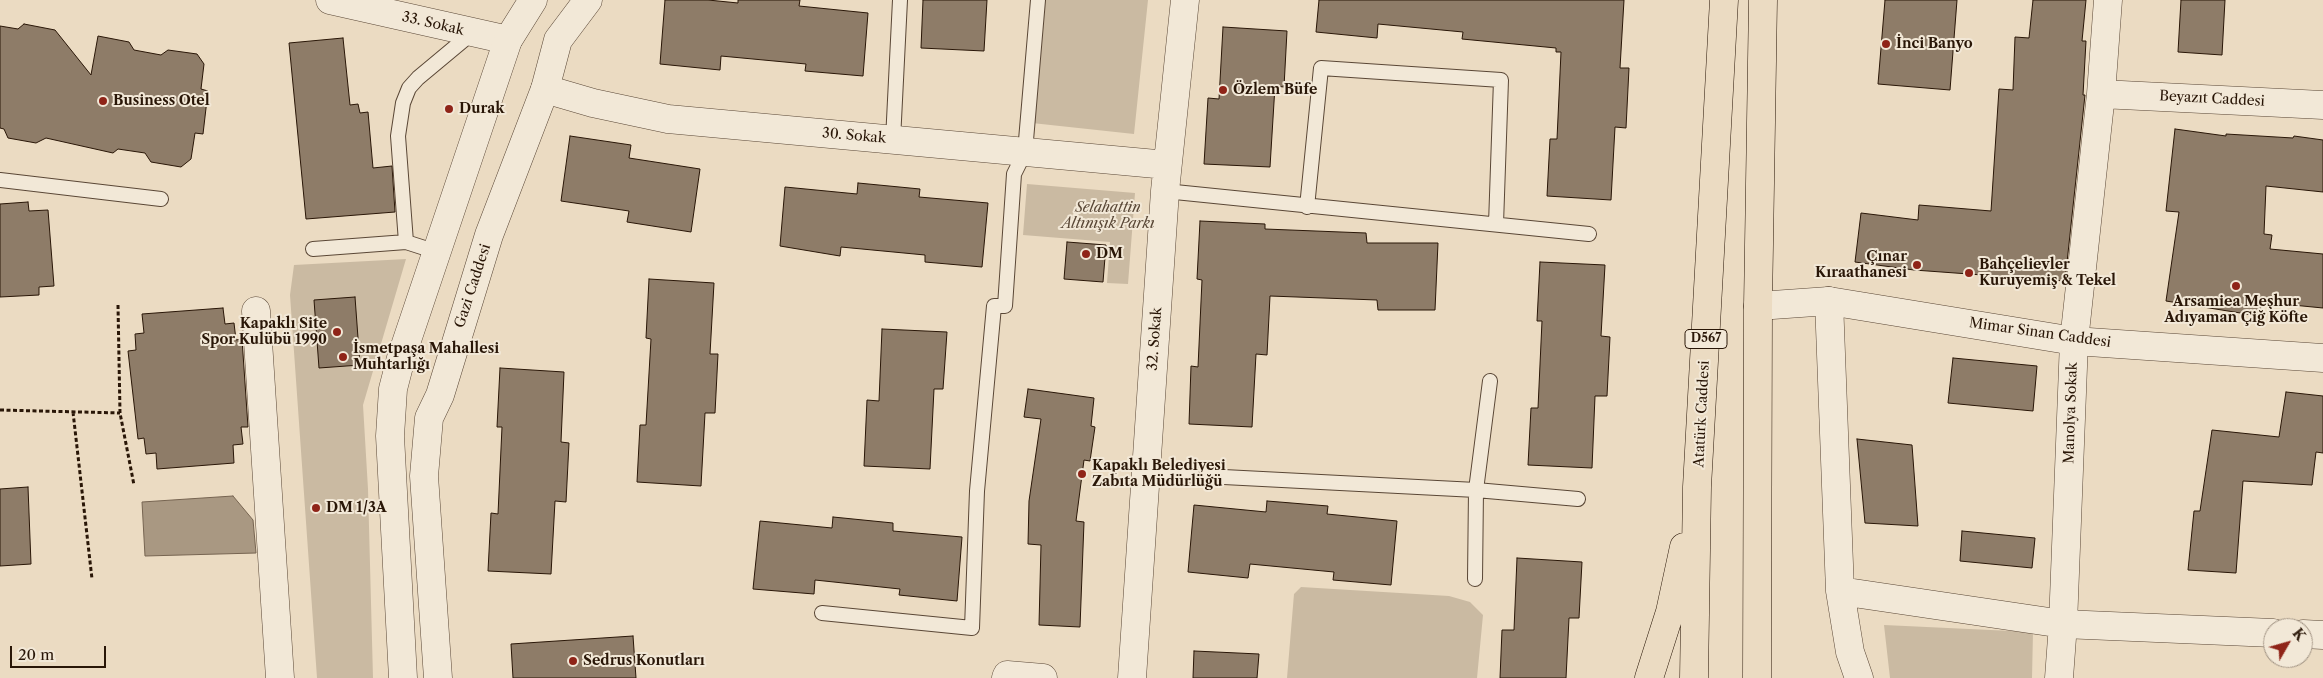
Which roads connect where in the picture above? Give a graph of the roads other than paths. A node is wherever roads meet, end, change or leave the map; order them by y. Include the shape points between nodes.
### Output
1 (330, 0) edge
2 (533, 0) edge
3 (588, 0) edge
4 (900, 0) edge
5 (1038, 0) edge
6 (1185, 0) edge
7 (1724, 0) edge
8 (1763, 0) edge
9 (2108, 0) edge
10 (472, 33) junction
11 (508, 40) junction
12 (545, 89) junction
13 (2101, 94) junction
14 (2323, 105) edge
15 (893, 140) junction
16 (1025, 152) junction
17 (1167, 165) junction
18 (0, 180) edge
19 (1165, 191) junction
20 (162, 199) dead end
21 (1307, 207) junction
22 (1496, 224) junction
23 (1589, 234) dead end
24 (406, 242) junction
25 (313, 249) dead end
26 (437, 252) junction
27 (1829, 301) junction
28 (1758, 306) junction
29 (256, 311) dead end
30 (2074, 341) junction
31 (2323, 358) edge
32 (1490, 381) dead end
33 (1146, 473) junction
34 (1697, 487) junction
35 (1476, 490) junction
36 (1578, 499) dead end
37 (1475, 579) dead end
38 (1840, 591) junction
39 (822, 613) dead end
40 (2063, 624) junction
41 (2263, 633) edge
42 (280, 678) edge
43 (403, 678) edge
44 (438, 678) edge
45 (1006, 678) edge
46 (1043, 678) edge
47 (1132, 678) edge
48 (1649, 678) edge
49 (1694, 678) edge
50 (1757, 678) edge
51 (1859, 678) edge
52 (2059, 678) edge

1 - 10 street, 33. Sokak
2 - 11 street
3 - 12 street, Gazi Caddesi via 558,40
4 - 15 lane
5 - 16 lane
6 - 17 street, 32. Sokak
7 - 34 highway, Atatürk Caddesi / D567
8 - 28 highway
9 - 13 street, Manolya Sokak
10 - 11 street, 33. Sokak
10 - 24 lane via 418,78 409,88 403,103 398,136
11 - 26 street
12 - 15 street, 30. Sokak via 668,119
12 - 44 street, Gazi Caddesi via 489,235 440,395 429,418 424,476
13 - 14 street, Beyazıt Caddesi
13 - 30 street, Manolya Sokak
15 - 16 street, 30. Sokak
16 - 17 street, 30. Sokak
16 - 39 lane via 1014,174 1005,306 994,306 977,491 972,628
17 - 19 street, 32. Sokak
18 - 20 lane
19 - 21 lane
19 - 33 street, 32. Sokak
21 - 22 lane
21 - 22 lane via 1321,68 1501,80
22 - 23 lane
24 - 25 lane
24 - 26 lane
26 - 43 street via 401,358 390,413
27 - 28 street, Mimar Sinan Caddesi
27 - 30 street, Mimar Sinan Caddesi
27 - 38 street
28 - 50 highway
29 - 42 street
30 - 31 street, Mimar Sinan Caddesi
30 - 40 street, Manolya Sokak
32 - 35 lane
33 - 35 lane
33 - 47 street, 32. Sokak
34 - 48 highway via 1670,612
34 - 49 highway, Atatürk Caddesi / D567
35 - 36 lane
35 - 37 lane
38 - 40 street
38 - 51 street via 1850,652
40 - 41 street
40 - 52 street, Manolya Sokak
45 - 46 street via 1006,675

